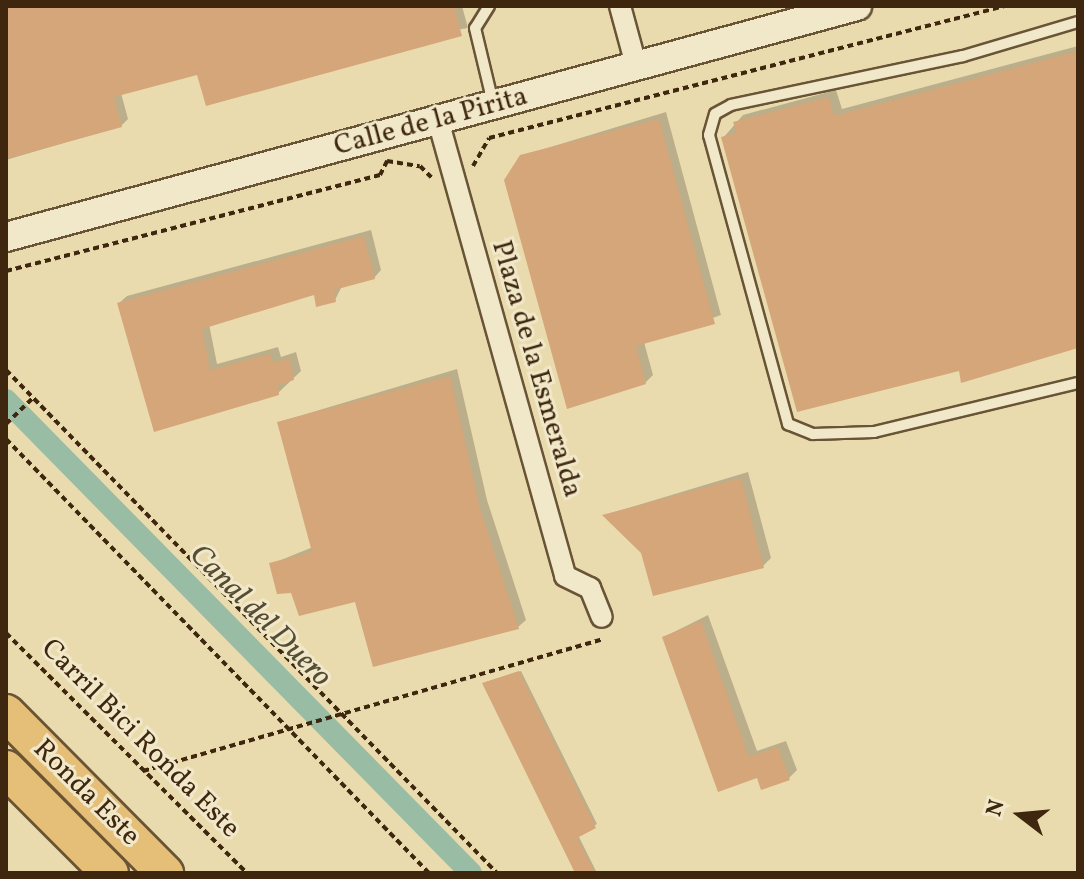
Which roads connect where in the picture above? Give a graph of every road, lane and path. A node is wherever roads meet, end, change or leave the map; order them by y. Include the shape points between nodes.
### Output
1 (489, 6) edge
2 (620, 6) edge
3 (857, 6) edge
4 (1005, 6) edge
5 (1078, 22) edge
6 (636, 65) junction
7 (493, 105) junction
8 (438, 120) junction
9 (472, 169) dead end
10 (434, 179) dead end
11 (6, 237) edge
12 (6, 271) edge
13 (6, 370) edge
14 (1078, 383) edge
15 (33, 398) junction
16 (8, 423) edge
17 (6, 439) edge
18 (602, 617) joint
19 (6, 633) edge
20 (342, 710) junction
21 (6, 713) edge
22 (286, 727) junction
23 (6, 769) edge
24 (143, 771) junction
25 (110, 873) edge
26 (165, 873) edge
27 (247, 873) edge
28 (429, 873) edge
29 (497, 873) edge

1 - 7 lane via 475,28
2 - 6 street
3 - 6 street, Calle de la Pirita
4 - 9 path via 489,138
5 - 14 lane via 963,56 731,105 715,114 709,135 788,424 813,434 874,432
6 - 7 street, Calle de la Pirita
7 - 8 street, Calle de la Pirita
8 - 11 street, Calle de la Pirita
8 - 18 street, Plaza de la Esmeralda via 565,576 590,588
10 - 12 path via 420,166 387,161 380,175
13 - 15 path
15 - 16 path
15 - 20 path
17 - 22 path
18 - 20 path via 608,637
19 - 24 path, Carril Bici Ronda Este
20 - 22 path
20 - 29 path
21 - 26 highway, Ronda Este
22 - 24 path
22 - 28 path
23 - 25 highway, Ronda Este
24 - 27 path, Carril Bici Ronda Este

